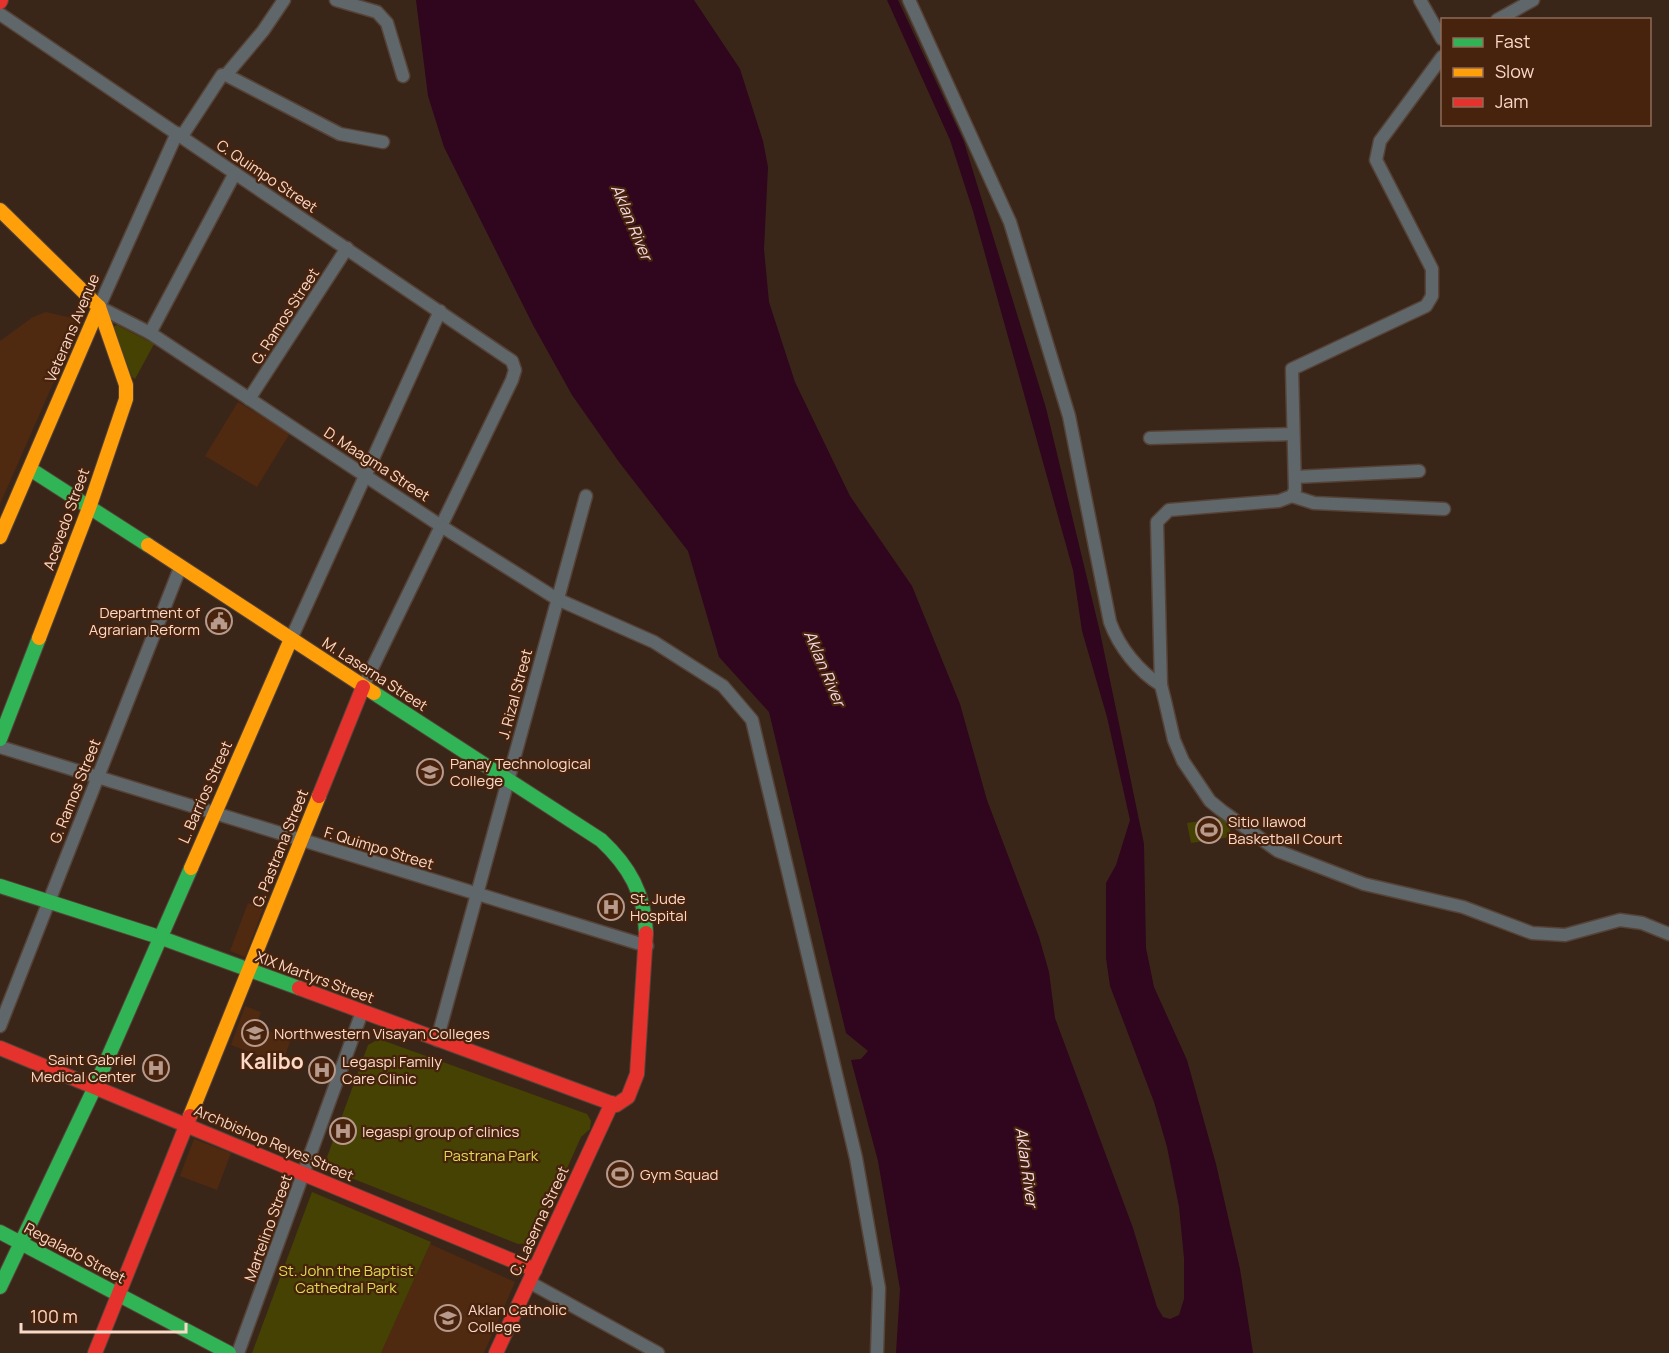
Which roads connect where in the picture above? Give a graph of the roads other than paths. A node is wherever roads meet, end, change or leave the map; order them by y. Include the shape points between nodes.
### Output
1 (284, 0) edge
2 (336, 0) edge
3 (909, 0) edge
4 (1420, 0) edge
5 (1533, 0) edge
6 (0, 14) edge
7 (1501, 18) edge
8 (1441, 36) edge
9 (1441, 60) edge
10 (226, 75) junction
11 (403, 76) dead end
12 (179, 134) junction
13 (383, 142) dead end
14 (236, 172) junction
15 (0, 210) edge
16 (347, 248) junction
17 (99, 307) junction
18 (440, 311) junction
19 (150, 333) junction
20 (514, 365) joint
21 (249, 399) junction
22 (1293, 434) junction
23 (1150, 438) dead end
24 (30, 469) junction
25 (1419, 471) dead end
26 (365, 476) junction
27 (1295, 477) junction
28 (586, 496) dead end
29 (1292, 496) junction
30 (89, 508) junction
31 (1444, 509) dead end
32 (441, 526) junction
33 (0, 537) edge
34 (180, 568) junction
35 (557, 598) junction
36 (291, 639) junction
37 (1161, 685) junction
38 (363, 687) junction
39 (0, 739) edge
40 (0, 747) edge
41 (97, 777) junction
42 (508, 780) junction
43 (214, 813) junction
44 (302, 840) junction
45 (0, 886) edge
46 (477, 894) junction
47 (47, 903) junction
48 (1667, 933) edge
49 (159, 937) junction
50 (647, 946) junction
51 (249, 970) junction
52 (362, 1012) junction
53 (0, 1026) edge
54 (437, 1040) junction
55 (0, 1048) edge
56 (95, 1087) junction
57 (614, 1104) junction
58 (187, 1125) junction
59 (304, 1174) junction
60 (0, 1232) edge
61 (21, 1243) junction
62 (532, 1276) junction
63 (0, 1287) edge
64 (119, 1295) junction
65 (95, 1353) edge
66 (229, 1353) edge
67 (238, 1353) edge
68 (496, 1353) edge
69 (657, 1353) edge
70 (877, 1353) edge

1 - 10 street, Veterans Avenue
2 - 11 street via 377,12 387,23
3 - 37 street via 1010,222 1069,416 1110,622 1116,637 1147,677
4 - 8 street
5 - 7 street
6 - 12 street, C. Quimpo Street
9 - 22 street via 1375,153 1427,256 1432,269 1432,296 1415,313 1292,369
10 - 12 street, Veterans Avenue via 222,75
10 - 13 street via 340,134
12 - 14 street, C. Quimpo Street
12 - 17 street, Veterans Avenue
14 - 16 street, C. Quimpo Street
14 - 19 street
15 - 17 street, D. Maagma Street
16 - 18 street, C. Quimpo Street
16 - 21 street, G. Ramos Street
17 - 19 street, D. Maagma Street
17 - 24 street, Veterans Avenue
17 - 30 street, Acevedo Street via 123,370 126,392
18 - 20 street, C. Quimpo Street
18 - 26 street, L. Barrios Street
19 - 21 street, D. Maagma Street
20 - 32 street, G. Pastrana Street via 514,375
21 - 26 street, D. Maagma Street
22 - 23 street
22 - 27 street
24 - 30 street, M. Laserna Street
24 - 33 street, Veterans Avenue
25 - 27 street
26 - 32 street, D. Maagma Street
26 - 36 street, L. Barrios Street
27 - 29 street
28 - 35 street, J. Rizal Street
29 - 31 street via 1314,503
29 - 37 street via 1279,501 1169,510 1160,516 1157,530
30 - 34 street, M. Laserna Street
30 - 39 street, Acevedo Street
32 - 35 street, D. Maagma Street
32 - 38 street, G. Pastrana Street
34 - 36 street, M. Laserna Street
34 - 41 street, G. Ramos Street
35 - 42 street, J. Rizal Street
35 - 70 street, D. Maagma Street via 664,649 723,686 752,720 856,1158 879,1288
36 - 38 street, M. Laserna Street
36 - 43 street, L. Barrios Street
37 - 48 street via 1174,740 1199,787 1210,801 1278,851 1364,884 1463,906 1532,933 1565,935 1620,920
38 - 42 street, M. Laserna Street
38 - 44 street, G. Pastrana Street
40 - 41 street, F. Quimpo Street
41 - 43 street, F. Quimpo Street
41 - 47 street, G. Ramos Street
42 - 46 street, J. Rizal Street
42 - 50 street, M. Laserna Street via 601,840 619,857 641,895 647,918
43 - 44 street, F. Quimpo Street
43 - 49 street, L. Barrios Street
44 - 46 street, F. Quimpo Street
44 - 51 street, G. Pastrana Street
45 - 47 street, XIX Martyrs Street
46 - 50 street, F. Quimpo Street
46 - 54 street, J. Rizal Street
47 - 49 street, XIX Martyrs Street
47 - 53 street, G. Ramos Street
49 - 51 street, XIX Martyrs Street
49 - 56 street, L. Barrios Street
50 - 57 street, C. Laserna Street via 637,1074 627,1097
51 - 52 street, XIX Martyrs Street
51 - 58 street, G. Pastrana Street
52 - 54 street, XIX Martyrs Street
52 - 59 street, Martelino Street
54 - 57 street, XIX Martyrs Street
55 - 56 street, Archbishop Reyes Street
56 - 58 street, Archbishop Reyes Street
56 - 61 street, L. Barrios Street
57 - 62 street, C. Laserna Street
58 - 59 street, Archbishop Reyes Street
58 - 64 street, G. Pastrana Street
59 - 62 street, Archbishop Reyes Street
59 - 67 street, Martelino Street
60 - 61 street, Regalado Street
61 - 63 street, L. Barrios Street
61 - 64 street, Regalado Street
62 - 68 street, C. Laserna Street
62 - 69 street
64 - 65 street, G. Pastrana Street
64 - 66 street, Regalado Street

